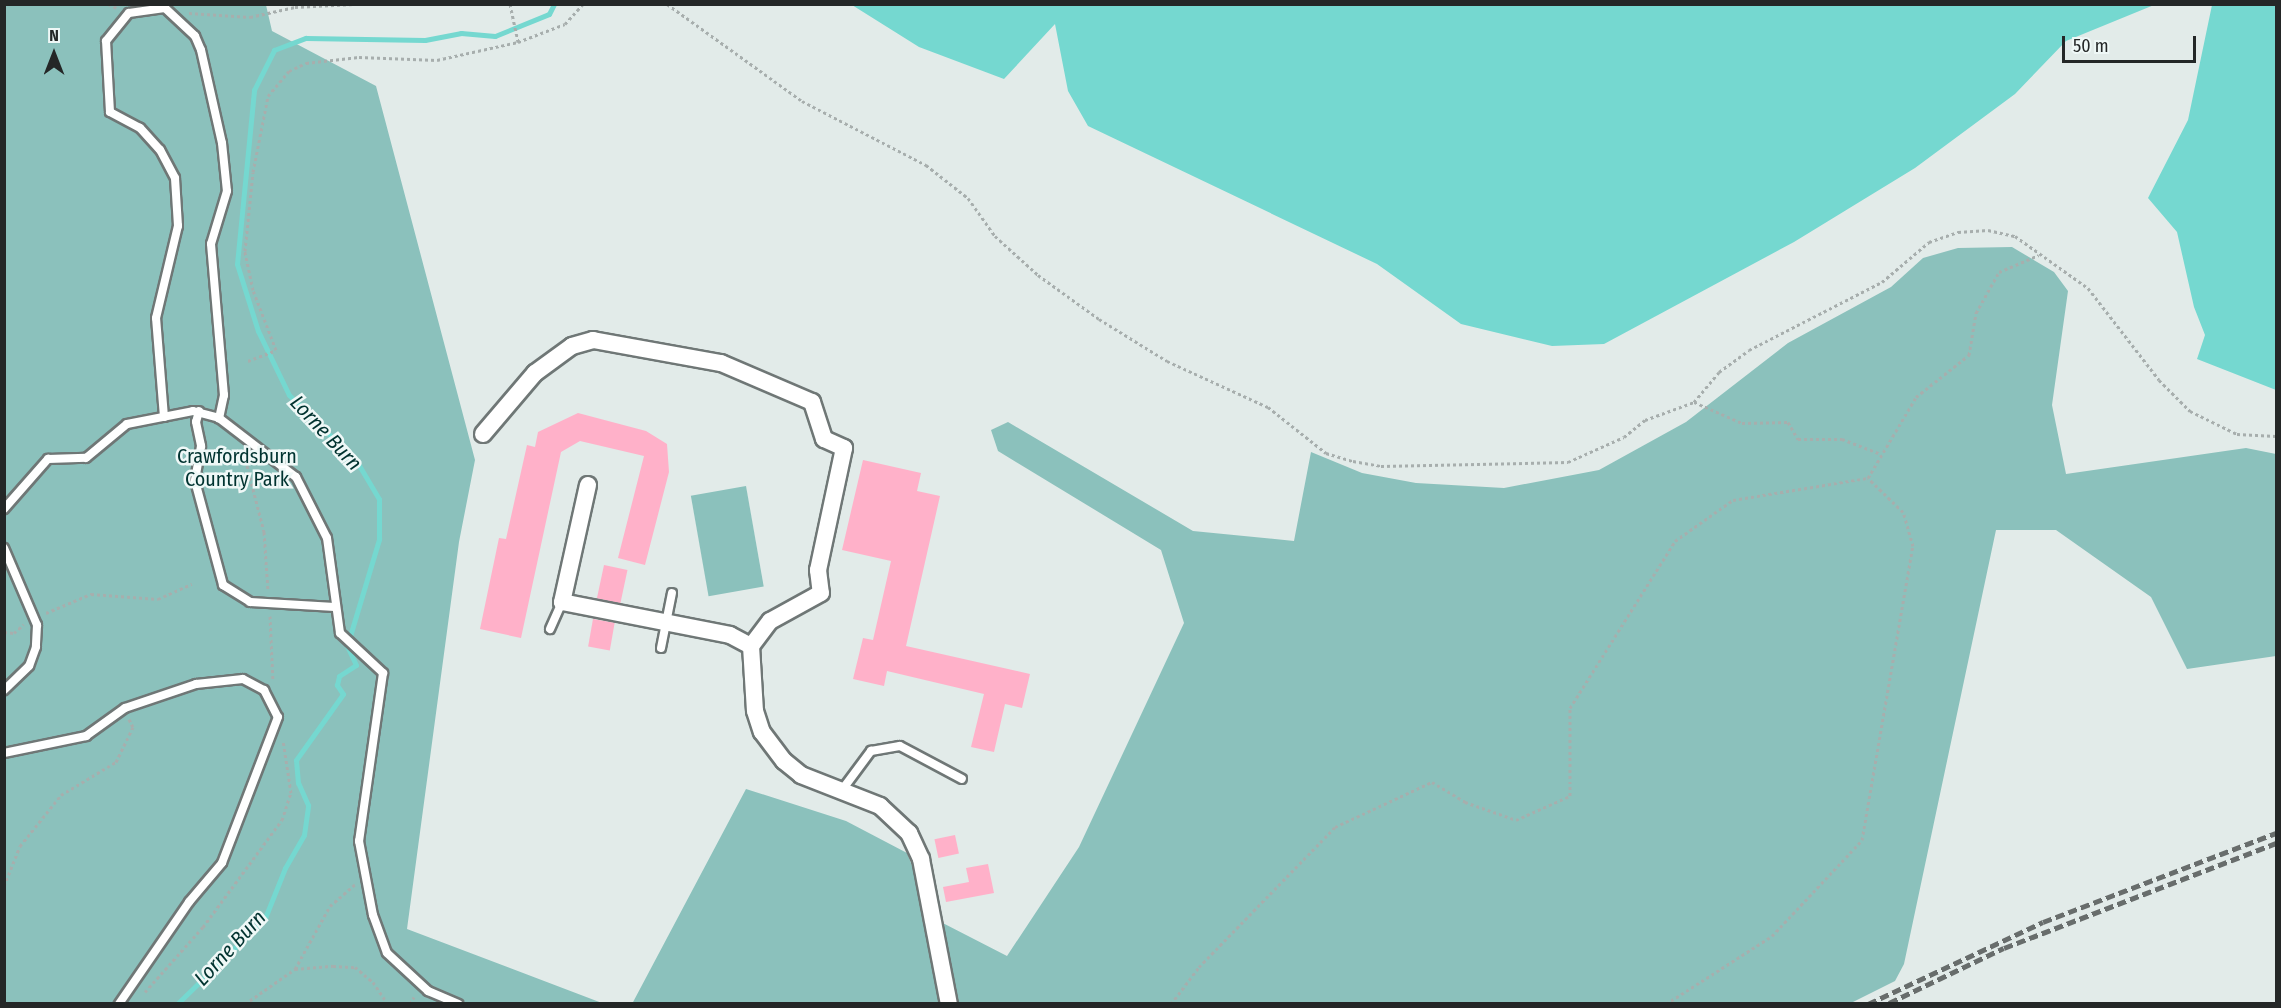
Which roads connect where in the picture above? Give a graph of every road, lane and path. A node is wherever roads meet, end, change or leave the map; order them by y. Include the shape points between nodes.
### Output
1 (5, 4) edge
2 (354, 4) edge
3 (510, 4) edge
4 (583, 4) edge
5 (667, 4) edge
6 (4, 9) edge
7 (181, 12) dead end
8 (518, 42) junction
9 (2039, 255) junction
10 (248, 361) dead end
11 (1694, 402) junction
12 (199, 411) junction
13 (164, 417) junction
14 (219, 418) junction
15 (483, 434) dead end
16 (2277, 436) edge
17 (249, 439) junction
18 (1881, 454) junction
19 (1868, 478) junction
20 (588, 485) dead end
21 (4, 509) edge
22 (4, 548) edge
23 (192, 584) dead end
24 (672, 592) dead end
25 (562, 602) junction
26 (269, 603) junction
27 (335, 607) junction
28 (35, 619) junction
29 (667, 623) junction
30 (550, 629) dead end
31 (4, 632) edge
32 (751, 646) junction
33 (661, 648) dead end
34 (4, 690) edge
35 (275, 691) dead end
36 (125, 708) junction
37 (283, 737) dead end
38 (4, 753) edge
39 (962, 779) dead end
40 (842, 790) junction
41 (366, 877) junction
42 (4, 886) edge
43 (295, 969) junction
44 (140, 997) dead end
45 (119, 1004) edge
46 (245, 1004) edge
47 (388, 1004) edge
48 (458, 1004) edge
49 (949, 1004) edge
50 (1171, 1004) edge
51 (1666, 1004) edge

1 - 6 path
2 - 7 path via 295,7 250,17
3 - 8 path
4 - 8 path via 565,24
5 - 11 path via 802,101 926,165 968,198 995,236 1038,275 1100,319 1167,361 1268,408 1326,453 1381,466 1568,462 1624,437 1644,420
8 - 10 path via 436,60 359,57 306,63 289,71 268,96 253,172 245,250 253,290 276,350
9 - 11 path via 2015,236 1988,230 1958,232 1929,242 1882,282 1749,350 1719,372
9 - 16 path via 2088,288 2159,380 2190,411 2237,434
9 - 18 path via 1999,272 1976,314 1969,355 1916,397
11 - 18 path via 1742,423 1788,422 1798,439 1842,439
12 - 13 lane
12 - 14 lane
12 - 26 lane via 196,422 201,446 195,481 223,585 250,602
13 - 14 lane via 156,318 174,252 178,203 175,178 160,150 140,128 110,112 106,41 129,14 165,8 195,36 201,50 222,143 227,191 211,244 224,395
13 - 21 lane via 127,424 87,458 48,459
14 - 17 lane
15 - 32 street via 535,373 572,346 593,340 721,363 812,402 824,439 844,448 818,570 821,592 770,621
17 - 26 path via 244,466 264,532
17 - 27 lane via 296,477 327,538
18 - 19 path
19 - 50 path via 1733,500 1675,540 1570,708 1570,796 1516,820 1465,802 1432,782 1335,827 1199,967
19 - 51 path via 1903,512 1913,546 1862,840 1772,936
20 - 25 street
22 - 28 lane
23 - 28 path via 158,599 91,594
24 - 29 lane
25 - 29 street
25 - 30 lane
26 - 27 lane
26 - 35 path
27 - 41 lane via 340,633 383,673 359,842
28 - 31 path via 14,633
28 - 34 lane via 36,647 29,666
29 - 32 street via 730,635
29 - 33 lane
32 - 40 street via 755,711 762,732 783,761 801,775
36 - 38 lane via 87,736
36 - 42 path via 133,727 116,762 62,795 20,846
36 - 45 lane via 196,684 243,680 264,690 278,717 222,863 189,902
37 - 44 path via 291,793 282,820 203,927
39 - 40 lane via 900,746 871,751
40 - 49 street via 880,806 909,833 921,859
41 - 43 path via 330,906
41 - 48 lane via 387,953 428,991
43 - 46 path
43 - 47 path via 355,967 373,982

